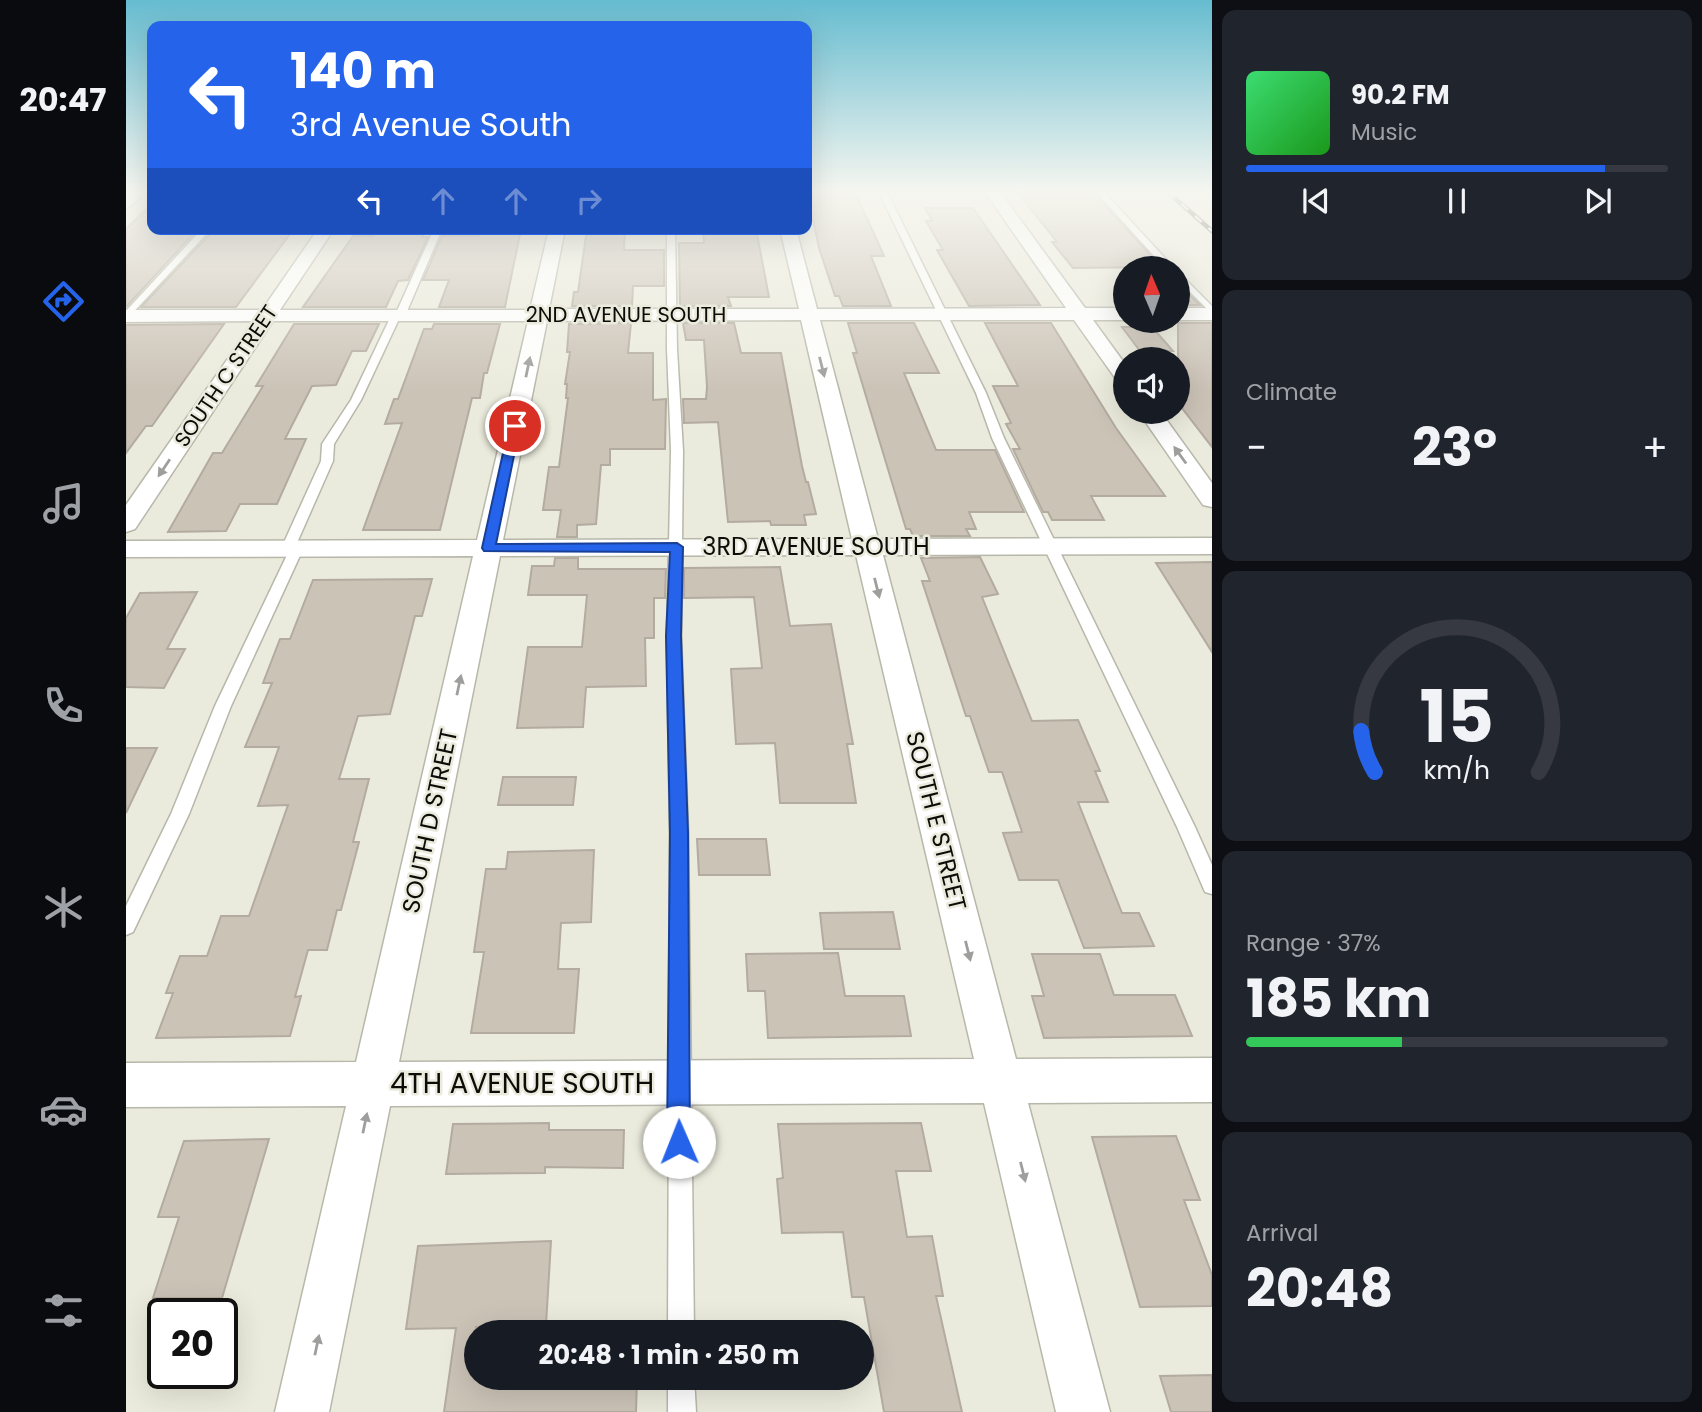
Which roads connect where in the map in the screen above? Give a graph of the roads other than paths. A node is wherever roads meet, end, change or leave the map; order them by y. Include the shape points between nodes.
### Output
1 (180, 258) edge
2 (306, 258) edge
3 (425, 258) edge
4 (551, 258) edge
5 (671, 258) edge
6 (795, 258) edge
7 (915, 258) edge
8 (1040, 258) edge
9 (1190, 288) edge
10 (1212, 312) edge
11 (1190, 313) edge
12 (1080, 314) junction
13 (1113, 314) edge
14 (671, 315) junction
15 (809, 315) junction
16 (942, 315) junction
17 (126, 316) edge
18 (267, 316) junction
19 (398, 316) junction
20 (539, 316) junction
21 (1113, 361) edge
22 (1158, 424) edge
23 (1212, 499) edge
24 (126, 524) edge
25 (1051, 546) junction
26 (1212, 546) edge
27 (677, 547) junction
28 (867, 547) junction
29 (489, 548) junction
30 (126, 549) edge
31 (292, 549) junction
32 (1212, 886) edge
33 (126, 926) edge
34 (1212, 1080) edge
35 (1001, 1081) junction
36 (373, 1083) junction
37 (678, 1083) junction
38 (126, 1085) edge
39 (681, 1320) edge
40 (681, 1390) edge
41 (302, 1412) edge
42 (682, 1412) edge
43 (1083, 1412) edge

1 - 17 lane
2 - 18 street, SOUTH C STREET
3 - 19 lane
4 - 20 street, SOUTH D STREET
5 - 14 lane
6 - 15 street, SOUTH E STREET
7 - 16 lane
8 - 12 street
9 - 10 lane
10 - 11 street
12 - 13 street, 2ND AVENUE SOUTH
12 - 16 street, 2ND AVENUE SOUTH
12 - 21 street
14 - 15 street, 2ND AVENUE SOUTH
14 - 20 street, 2ND AVENUE SOUTH
14 - 27 lane
15 - 16 street, 2ND AVENUE SOUTH
15 -> 28 street, SOUTH E STREET
16 - 25 lane
17 - 18 street, 2ND AVENUE SOUTH
18 - 19 street, 2ND AVENUE SOUTH
18 -> 24 street, SOUTH C STREET
19 - 20 street, 2ND AVENUE SOUTH
19 - 31 lane via 328,444 327,461
29 -> 20 street, SOUTH D STREET
23 -> 22 street
25 - 26 street, 3RD AVENUE SOUTH
25 - 28 street, 3RD AVENUE SOUTH
25 - 32 lane
27 - 28 street, 3RD AVENUE SOUTH
27 - 29 street, 3RD AVENUE SOUTH
27 - 37 lane
28 -> 35 street, SOUTH E STREET
29 - 31 street, 3RD AVENUE SOUTH
36 -> 29 street, SOUTH D STREET
30 - 31 street, 3RD AVENUE SOUTH
31 - 33 lane via 180,814
34 - 35 street, 4TH AVENUE SOUTH
35 - 37 street, 4TH AVENUE SOUTH
35 -> 43 street, SOUTH E STREET
36 - 37 street, 4TH AVENUE SOUTH
36 - 38 street, 4TH AVENUE SOUTH
41 -> 36 street, SOUTH D STREET
37 - 39 lane
40 - 42 lane

